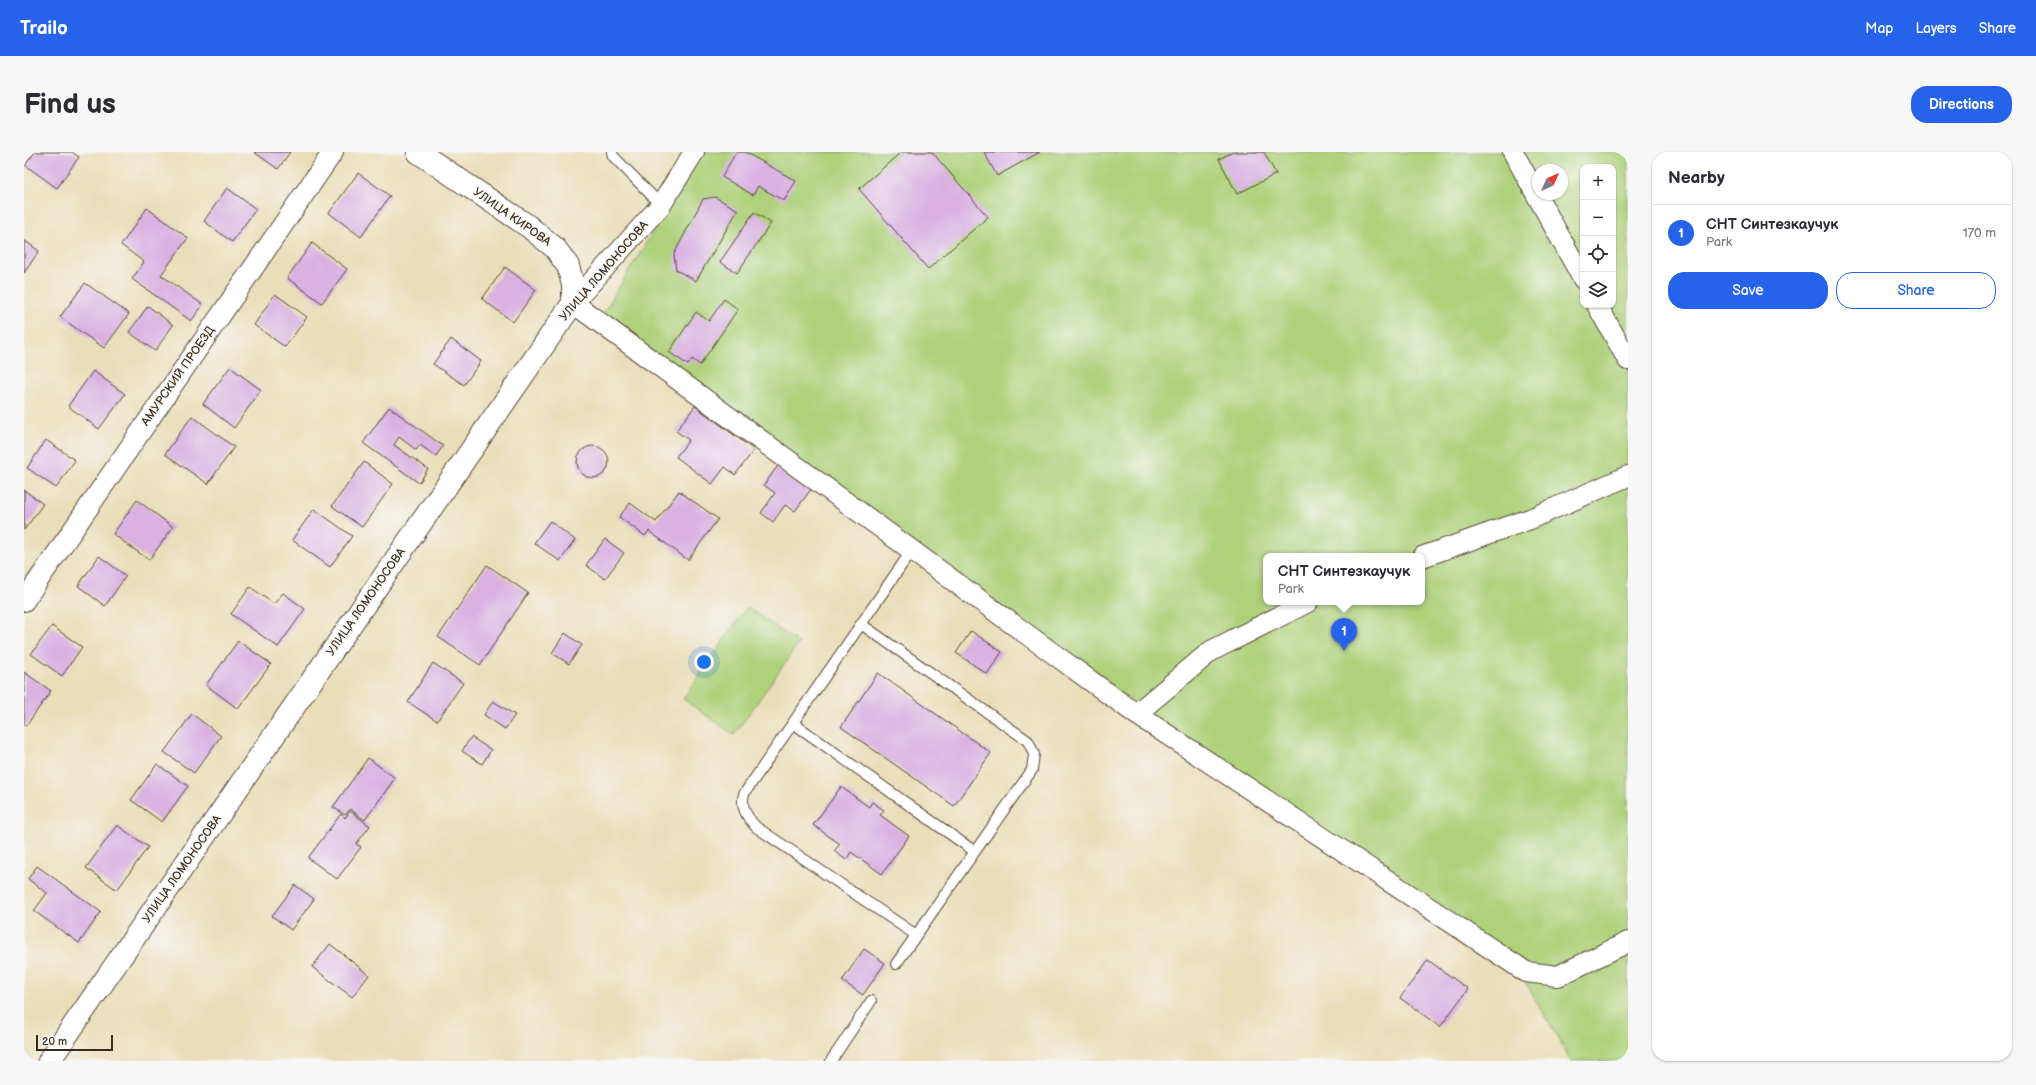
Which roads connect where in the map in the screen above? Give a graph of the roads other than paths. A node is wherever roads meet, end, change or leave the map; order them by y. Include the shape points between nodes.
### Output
1 (333, 152) edge
2 (418, 152) edge
3 (612, 152) edge
4 (694, 152) edge
5 (1513, 152) edge
6 (661, 205) junction
7 (1580, 274) edge
8 (573, 303) junction
9 (1600, 308) edge
10 (1628, 360) edge
11 (1628, 476) edge
12 (912, 550) junction
13 (1425, 556) edge
14 (24, 601) edge
15 (1302, 605) edge
16 (861, 624) junction
17 (1136, 714) junction
18 (793, 723) junction
19 (974, 851) junction
20 (916, 935) junction
21 (1628, 942) edge
22 (896, 964) dead end
23 (871, 1001) dead end
24 (48, 1061) edge
25 (831, 1061) edge

1 - 14 street, АМУРСКИЙ ПРОЕЗД
2 - 8 main road, УЛИЦА КИРОВА via 528,226 555,248 568,266 573,285
3 - 6 lane via 612,156
4 - 6 street, УЛИЦА ЛОМОНОСОВА
5 - 7 street
6 - 8 street, УЛИЦА ЛОМОНОСОВА
8 - 12 street
8 - 24 main road, УЛИЦА ЛОМОНОСОВА
9 - 10 street
11 - 13 street via 1530,518
12 - 16 lane
12 - 17 street
15 - 17 street via 1211,651
16 - 18 lane
16 - 19 lane via 1032,746 1032,770
17 - 21 street via 1526,972 1558,976
18 - 19 lane
18 - 20 lane via 744,794 742,801 747,818 756,827
19 - 20 lane
20 - 22 lane
23 - 25 lane

